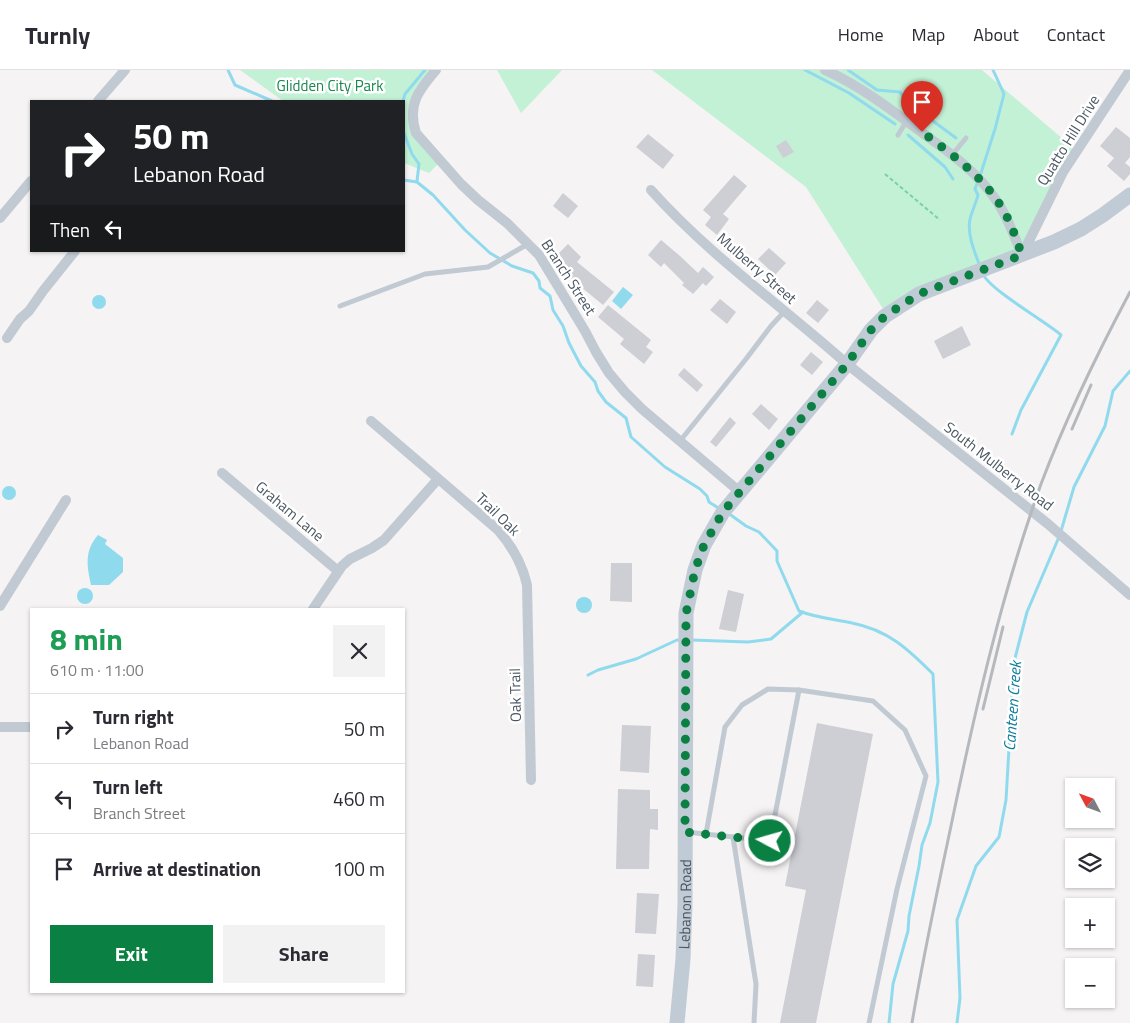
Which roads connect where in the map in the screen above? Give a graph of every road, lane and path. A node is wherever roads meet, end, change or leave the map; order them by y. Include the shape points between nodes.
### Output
1 (125, 70) edge
2 (436, 70) edge
3 (825, 70) edge
4 (1130, 70) edge
5 (99, 100) edge
6 (907, 121) junction
7 (898, 134) dead end
8 (966, 138) dead end
9 (952, 155) junction
10 (885, 174) dead end
11 (30, 183) edge
12 (651, 190) dead end
13 (1130, 195) edge
14 (0, 218) edge
15 (940, 220) dead end
16 (529, 244) junction
17 (74, 252) edge
18 (1022, 255) junction
19 (340, 306) dead end
20 (784, 312) junction
21 (7, 338) dead end
22 (847, 364) junction
23 (371, 421) dead end
24 (680, 441) junction
25 (222, 473) dead end
26 (438, 479) junction
27 (740, 492) junction
28 (66, 500) dead end
29 (338, 572) junction
30 (1130, 595) edge
31 (0, 606) edge
32 (314, 608) edge
33 (528, 609) joint
34 (799, 690) junction
35 (30, 727) edge
36 (0, 728) edge
37 (531, 780) dead end
38 (685, 832) junction
39 (706, 834) junction
40 (733, 837) junction
41 (677, 1023) edge
42 (754, 1023) edge
43 (869, 1023) edge

1 - 5 street
2 - 16 street, Branch Street via 418,93 414,104 412,113 416,133 461,184
3 - 6 street
4 - 18 street, Quatto Hill Drive via 1063,172
6 - 7 lane
6 - 9 street
8 - 9 lane
9 - 18 street via 981,180 996,199 1007,216
10 - 15 path
11 - 14 street
12 - 20 street, Mulberry Street via 691,231
13 - 18 street, Lebanon Road via 1081,229
16 - 19 lane via 488,267 425,274
16 - 24 street, Branch Street via 539,255 609,373 642,409
17 - 21 street
18 - 22 street, Lebanon Road via 935,287 902,304 871,330
20 - 22 street, Mulberry Street
20 - 24 lane
22 - 27 street, Lebanon Road
22 - 30 street, South Mulberry Road via 1048,524
23 - 26 street
24 - 27 street, Branch Street
25 - 29 street, Graham Lane
26 - 29 street via 384,540 350,559
26 - 33 street, Trail Oak via 498,530 510,545 528,585
27 - 38 street, Lebanon Road via 723,512 704,545 689,592 686,621
28 - 31 street
29 - 32 street
33 - 37 street, Oak Trail
34 - 39 lane via 768,689 742,705 725,727
34 - 40 lane via 770,841
34 - 43 lane via 873,702 905,730 926,776 896,889
35 - 36 street
38 - 39 lane
38 - 41 street, Lebanon Road via 683,958
39 - 40 lane
40 - 42 lane via 756,984

